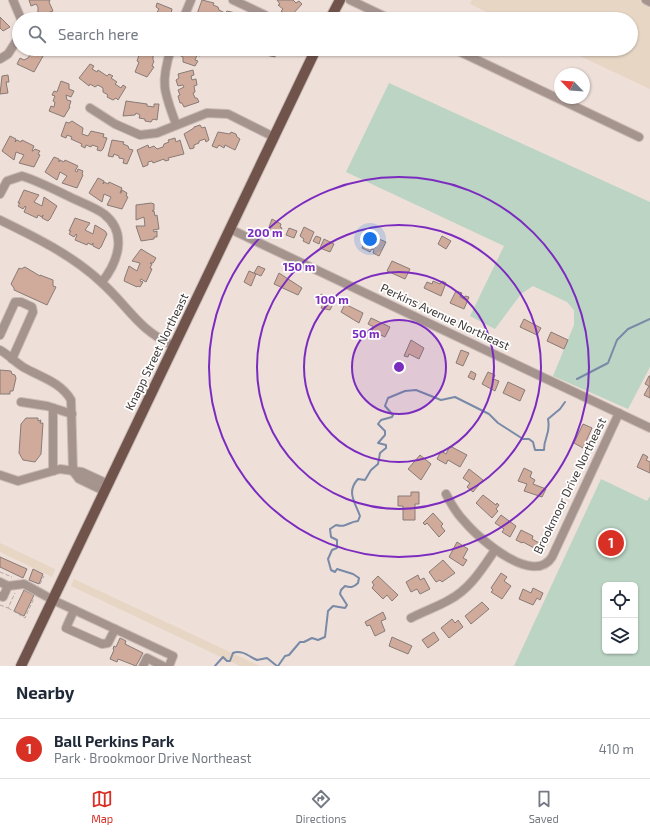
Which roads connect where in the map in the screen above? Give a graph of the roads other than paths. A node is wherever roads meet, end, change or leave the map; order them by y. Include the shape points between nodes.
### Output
1 (13, 0) edge
2 (191, 0) edge
3 (233, 0) edge
4 (340, 0) edge
5 (350, 0) edge
6 (646, 0) edge
7 (650, 2) edge
8 (17, 12) edge
9 (186, 12) edge
10 (260, 12) edge
11 (334, 12) edge
12 (375, 12) edge
13 (12, 48) edge
14 (169, 56) edge
15 (313, 56) edge
16 (469, 56) edge
17 (0, 60) edge
18 (90, 108) dead end
19 (176, 124) junction
20 (274, 137) junction
21 (639, 137) dead end
22 (0, 194) edge
23 (0, 220) edge
24 (230, 229) junction
25 (102, 282) junction
26 (0, 335) edge
27 (174, 346) junction
28 (0, 350) edge
29 (12, 359) junction
30 (21, 402) dead end
31 (53, 408) junction
32 (619, 413) junction
33 (72, 414) junction
34 (650, 428) edge
35 (53, 471) junction
36 (73, 471) junction
37 (0, 475) edge
38 (106, 488) junction
39 (446, 494) dead end
40 (495, 550) junction
41 (0, 582) edge
42 (8, 586) junction
43 (0, 596) edge
44 (52, 600) junction
45 (74, 610) junction
46 (412, 618) dead end
47 (115, 629) junction
48 (21, 666) edge
49 (143, 666) edge
50 (163, 666) edge
51 (169, 666) edge

1 - 8 street
2 - 9 street
3 - 10 street
4 - 11 main road
5 - 12 street
6 - 7 street
13 - 17 street
14 - 19 street via 163,85
15 - 20 main road, Knapp Street Northeast
16 - 21 street
18 - 19 street via 140,135 157,133
19 - 20 street via 207,113 228,114
20 - 24 main road, Knapp Street Northeast
22 - 25 street via 7,181 22,176 104,214 117,232 119,243 118,255 112,270
23 - 25 street via 57,250
24 - 27 main road, Knapp Street Northeast
24 - 32 street, Perkins Avenue Northeast
25 - 27 street via 146,330
26 - 29 street via 15,302 32,307 33,312
27 - 38 main road, Knapp Street Northeast
28 - 29 street
29 - 33 street via 67,392 71,400
30 - 31 street
31 - 33 street
31 - 35 street
32 - 34 street, Perkins Avenue Northeast
32 - 40 street, Brookmoor Drive Northeast via 547,563 533,567
33 - 36 street
35 - 36 street
35 - 37 street via 18,481
36 - 38 street via 82,472
38 - 44 main road, Knapp Street Northeast
39 - 40 street via 464,522
40 - 46 street via 478,575 463,590 449,600
41 - 42 street
42 - 43 street via 3,597
42 - 44 street via 24,584
44 - 45 street
44 - 48 main road, Knapp Street Northeast
45 - 47 street
45 - 47 street via 66,628 107,644
47 - 51 street via 174,656
49 - 50 street via 147,658

